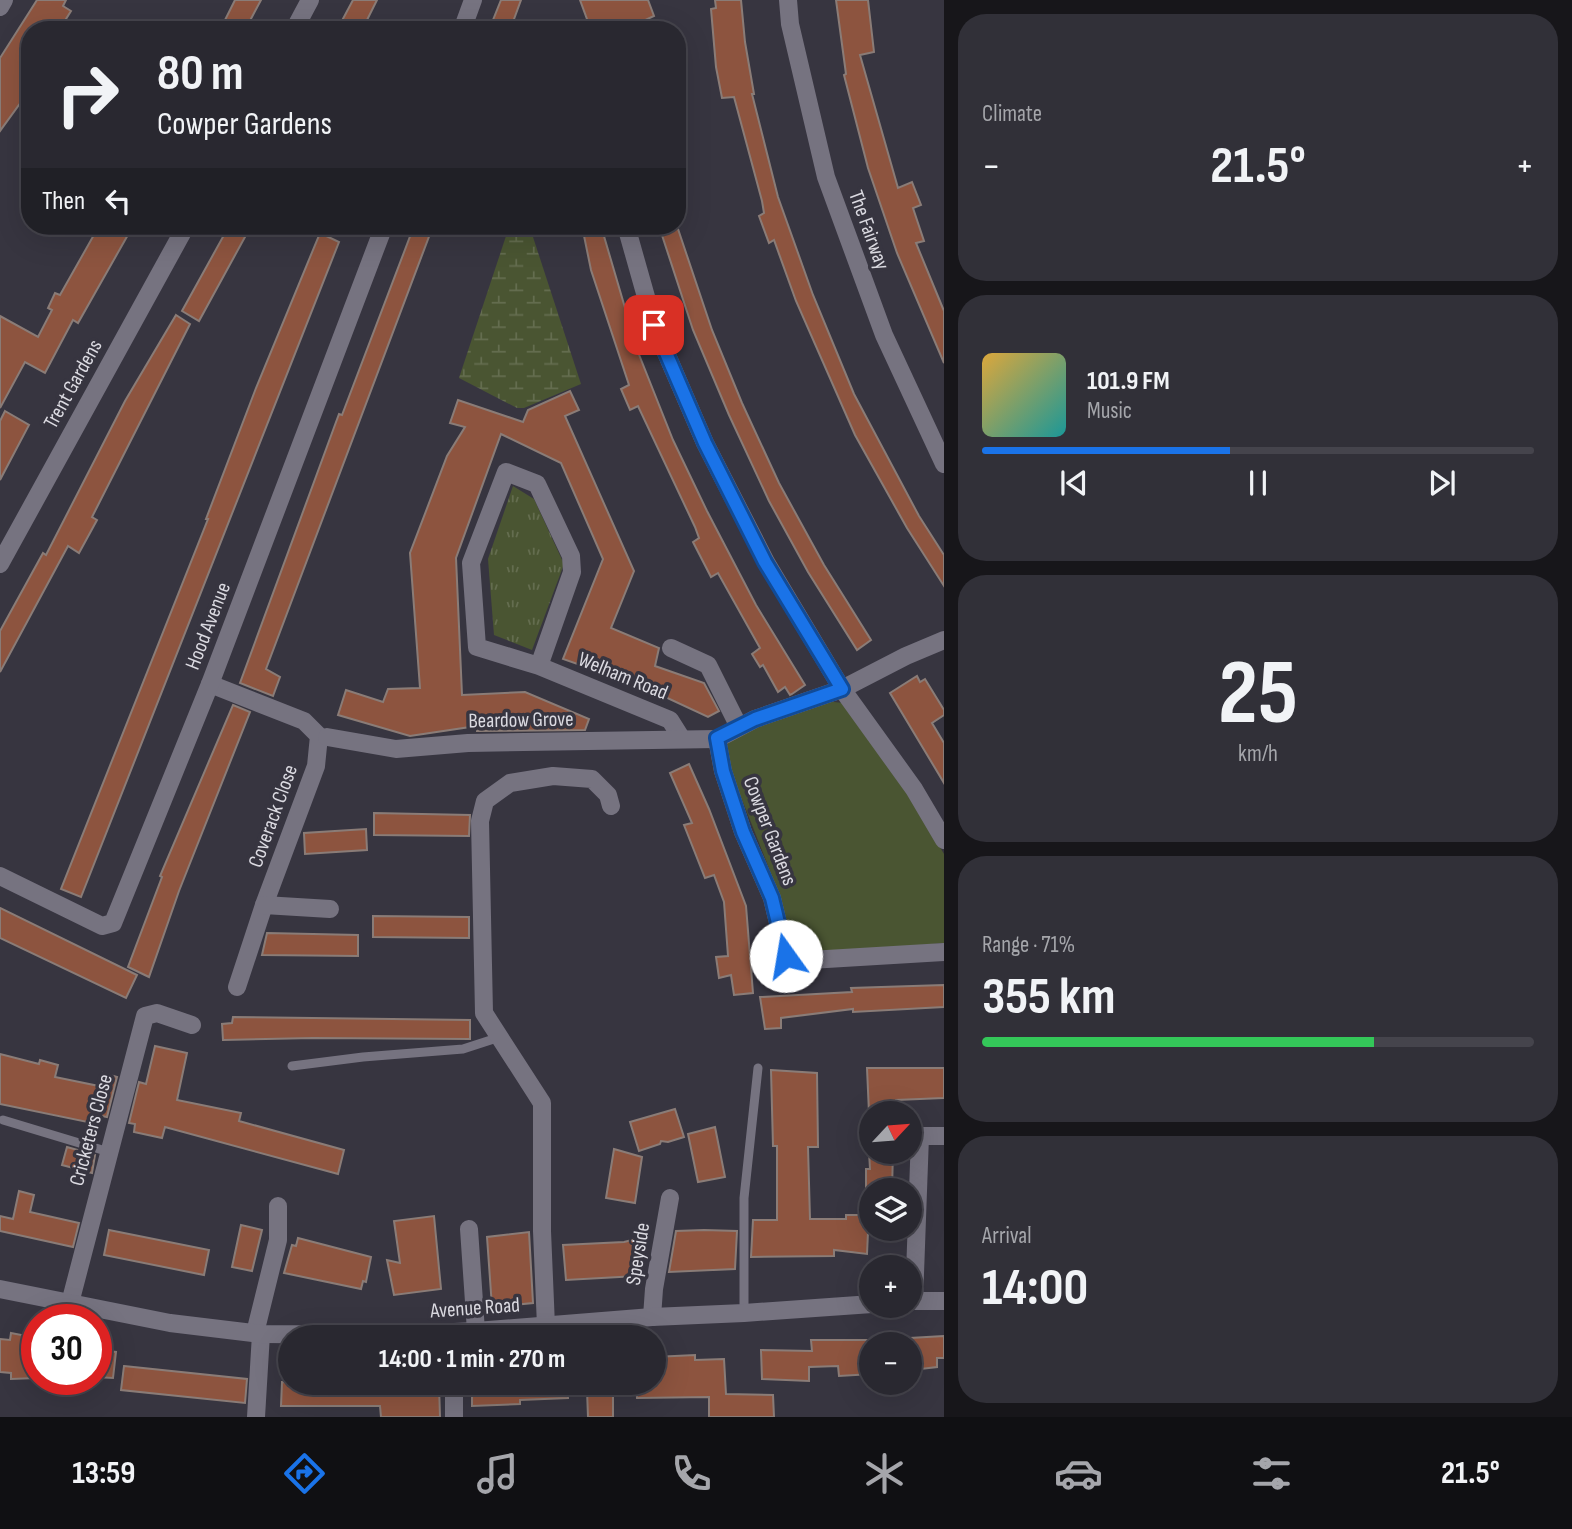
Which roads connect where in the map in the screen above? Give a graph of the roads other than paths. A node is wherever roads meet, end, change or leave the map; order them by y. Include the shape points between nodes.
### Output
1 (4, 0) edge
2 (310, 0) edge
3 (473, 0) edge
4 (788, 0) edge
5 (0, 7) edge
6 (298, 21) edge
7 (465, 21) edge
8 (181, 235) edge
9 (381, 235) edge
10 (629, 235) edge
11 (944, 464) edge
12 (0, 564) edge
13 (944, 640) edge
14 (671, 648) dead end
15 (539, 666) junction
16 (210, 684) junction
17 (842, 689) junction
18 (739, 727) junction
19 (323, 737) junction
20 (717, 738) junction
21 (682, 739) junction
22 (611, 806) dead end
23 (944, 840) edge
24 (0, 876) edge
25 (264, 905) junction
26 (330, 909) dead end
27 (944, 953) edge
28 (237, 987) dead end
29 (192, 1025) dead end
30 (500, 1037) junction
31 (292, 1066) dead end
32 (758, 1068) dead end
33 (3, 1120) dead end
34 (944, 1136) edge
35 (108, 1152) junction
36 (670, 1198) dead end
37 (278, 1206) dead end
38 (469, 1228) dead end
39 (914, 1255) edge
40 (0, 1289) edge
41 (922, 1301) edge
42 (944, 1301) edge
43 (70, 1303) junction
44 (859, 1305) edge
45 (744, 1313) junction
46 (652, 1317) junction
47 (476, 1325) edge
48 (546, 1325) edge
49 (558, 1325) edge
50 (258, 1333) junction
51 (278, 1333) edge
52 (454, 1395) edge
53 (256, 1417) edge
54 (454, 1417) edge

1 - 5 street
2 - 6 street
3 - 7 street
4 - 11 street, The Fairway via 826,177 884,335
8 - 12 street, Trent Gardens
9 - 16 street, Hood Avenue
10 - 17 street via 654,325 705,443 765,562
13 - 17 street
14 - 18 street via 708,665
15 - 15 street, Welham Road via 572,572 571,556 537,484 506,472 471,564 477,647
15 - 21 street, Welham Road via 670,720
16 - 19 street via 304,721
16 - 24 street, Hood Avenue via 113,923 102,926
17 - 18 street
17 - 23 street via 914,789
18 - 20 street
19 - 21 street, Beardow Grove via 396,749
19 - 25 street, Coverack Close
20 - 21 street, Beardow Grove
20 - 27 street, Cowper Gardens via 723,771 772,898 786,956 793,961
22 - 30 street via 608,795 592,779 553,776 510,783 485,801 480,821 484,1013
25 - 26 street
25 - 28 street, Coverack Close
29 - 35 street, Cricketers Close via 157,1013 145,1016
30 - 31 lane via 463,1049
30 - 48 street via 542,1102
32 - 45 lane via 744,1198
33 - 35 lane
34 - 39 street via 920,1136
35 - 43 street, Cricketers Close
36 - 46 street, Speyside
37 - 50 street via 278,1240
38 - 47 street
40 - 43 street, Avenue Road
41 - 42 street
43 - 50 street, Avenue Road via 170,1323
44 - 45 street, Avenue Road
45 - 46 street, Avenue Road
46 - 49 street, Avenue Road
50 - 51 street, Avenue Road
50 - 53 street
52 - 54 street

